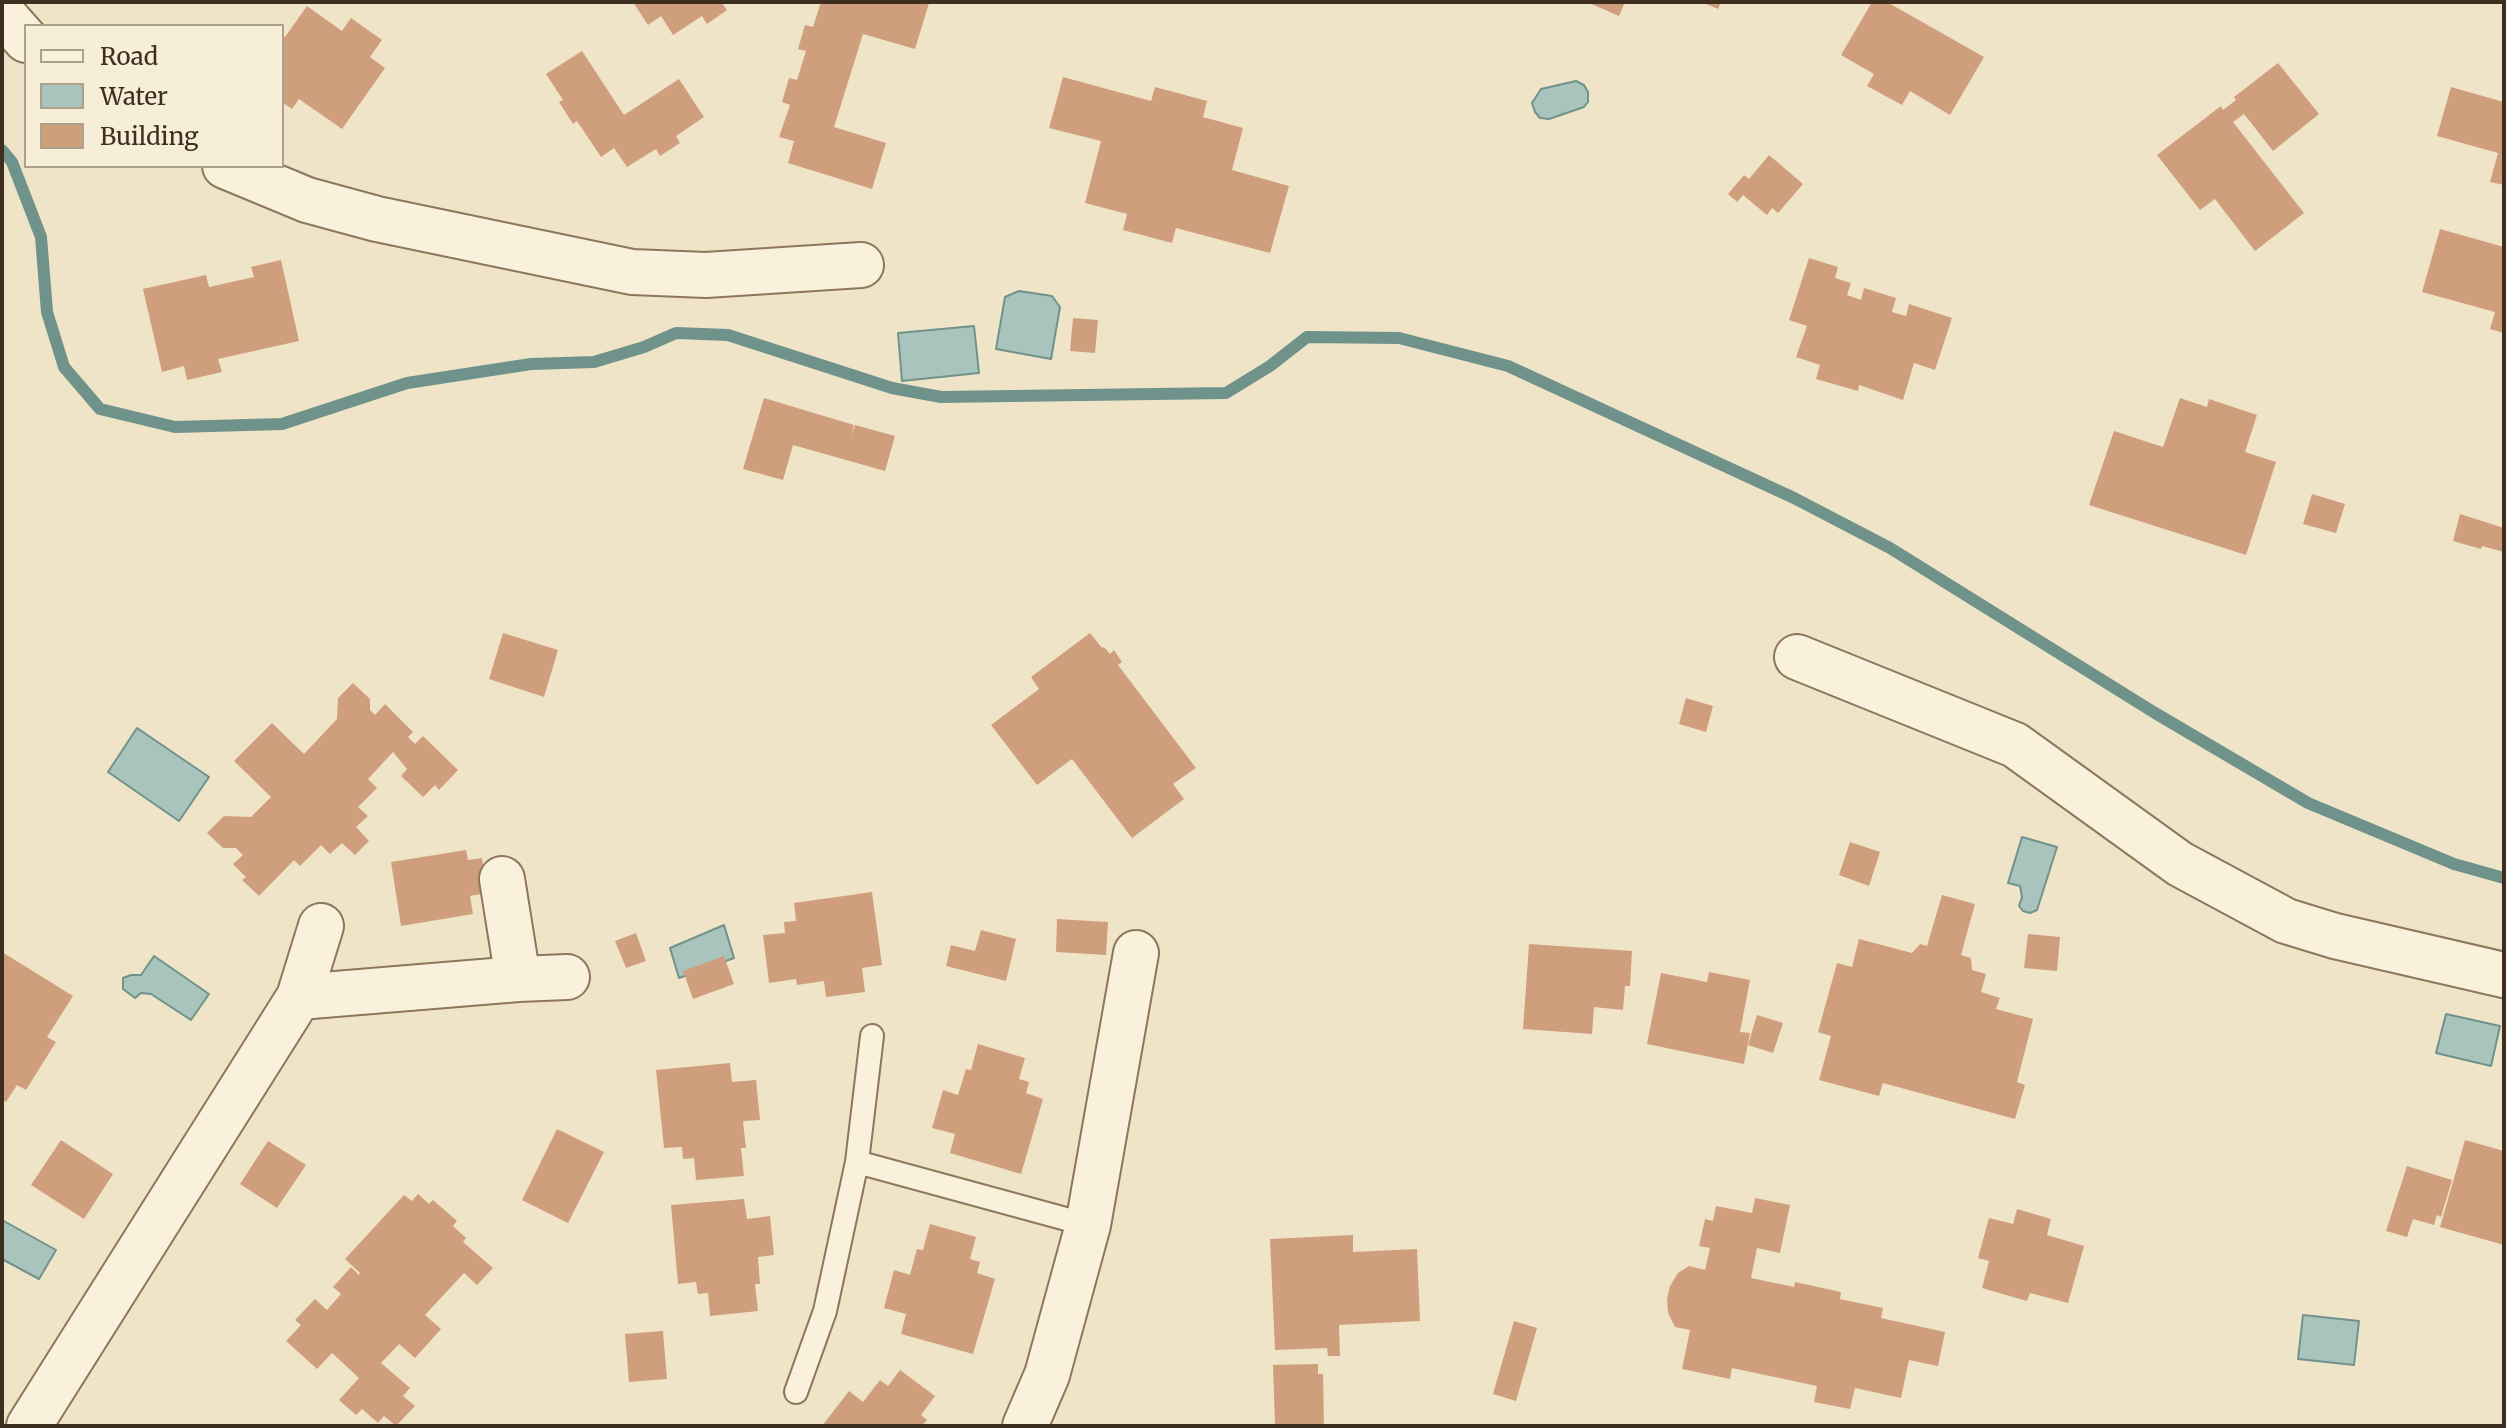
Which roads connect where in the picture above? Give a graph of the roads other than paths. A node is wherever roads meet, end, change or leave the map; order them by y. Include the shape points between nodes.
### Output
1 (2, 13) edge
2 (24, 38) edge
3 (230, 168) edge
4 (861, 265) dead end
5 (1797, 657) dead end
6 (502, 879) dead end
7 (321, 926) dead end
8 (1136, 953) dead end
9 (2504, 975) edge
10 (567, 977) dead end
11 (518, 979) junction
12 (299, 997) junction
13 (872, 1036) dead end
14 (857, 1162) junction
15 (1088, 1225) junction
16 (796, 1392) dead end
17 (29, 1426) edge
18 (1025, 1426) edge

1 - 2 street
3 - 4 street via 307,200 377,219 632,272 706,275
5 - 9 street via 2015,745 2180,864 2286,921
6 - 11 street
7 - 12 street
8 - 15 street
10 - 11 street
11 - 12 street
12 - 17 street
13 - 14 lane
14 - 15 lane
14 - 16 lane via 825,1311
15 - 18 street via 1047,1375

